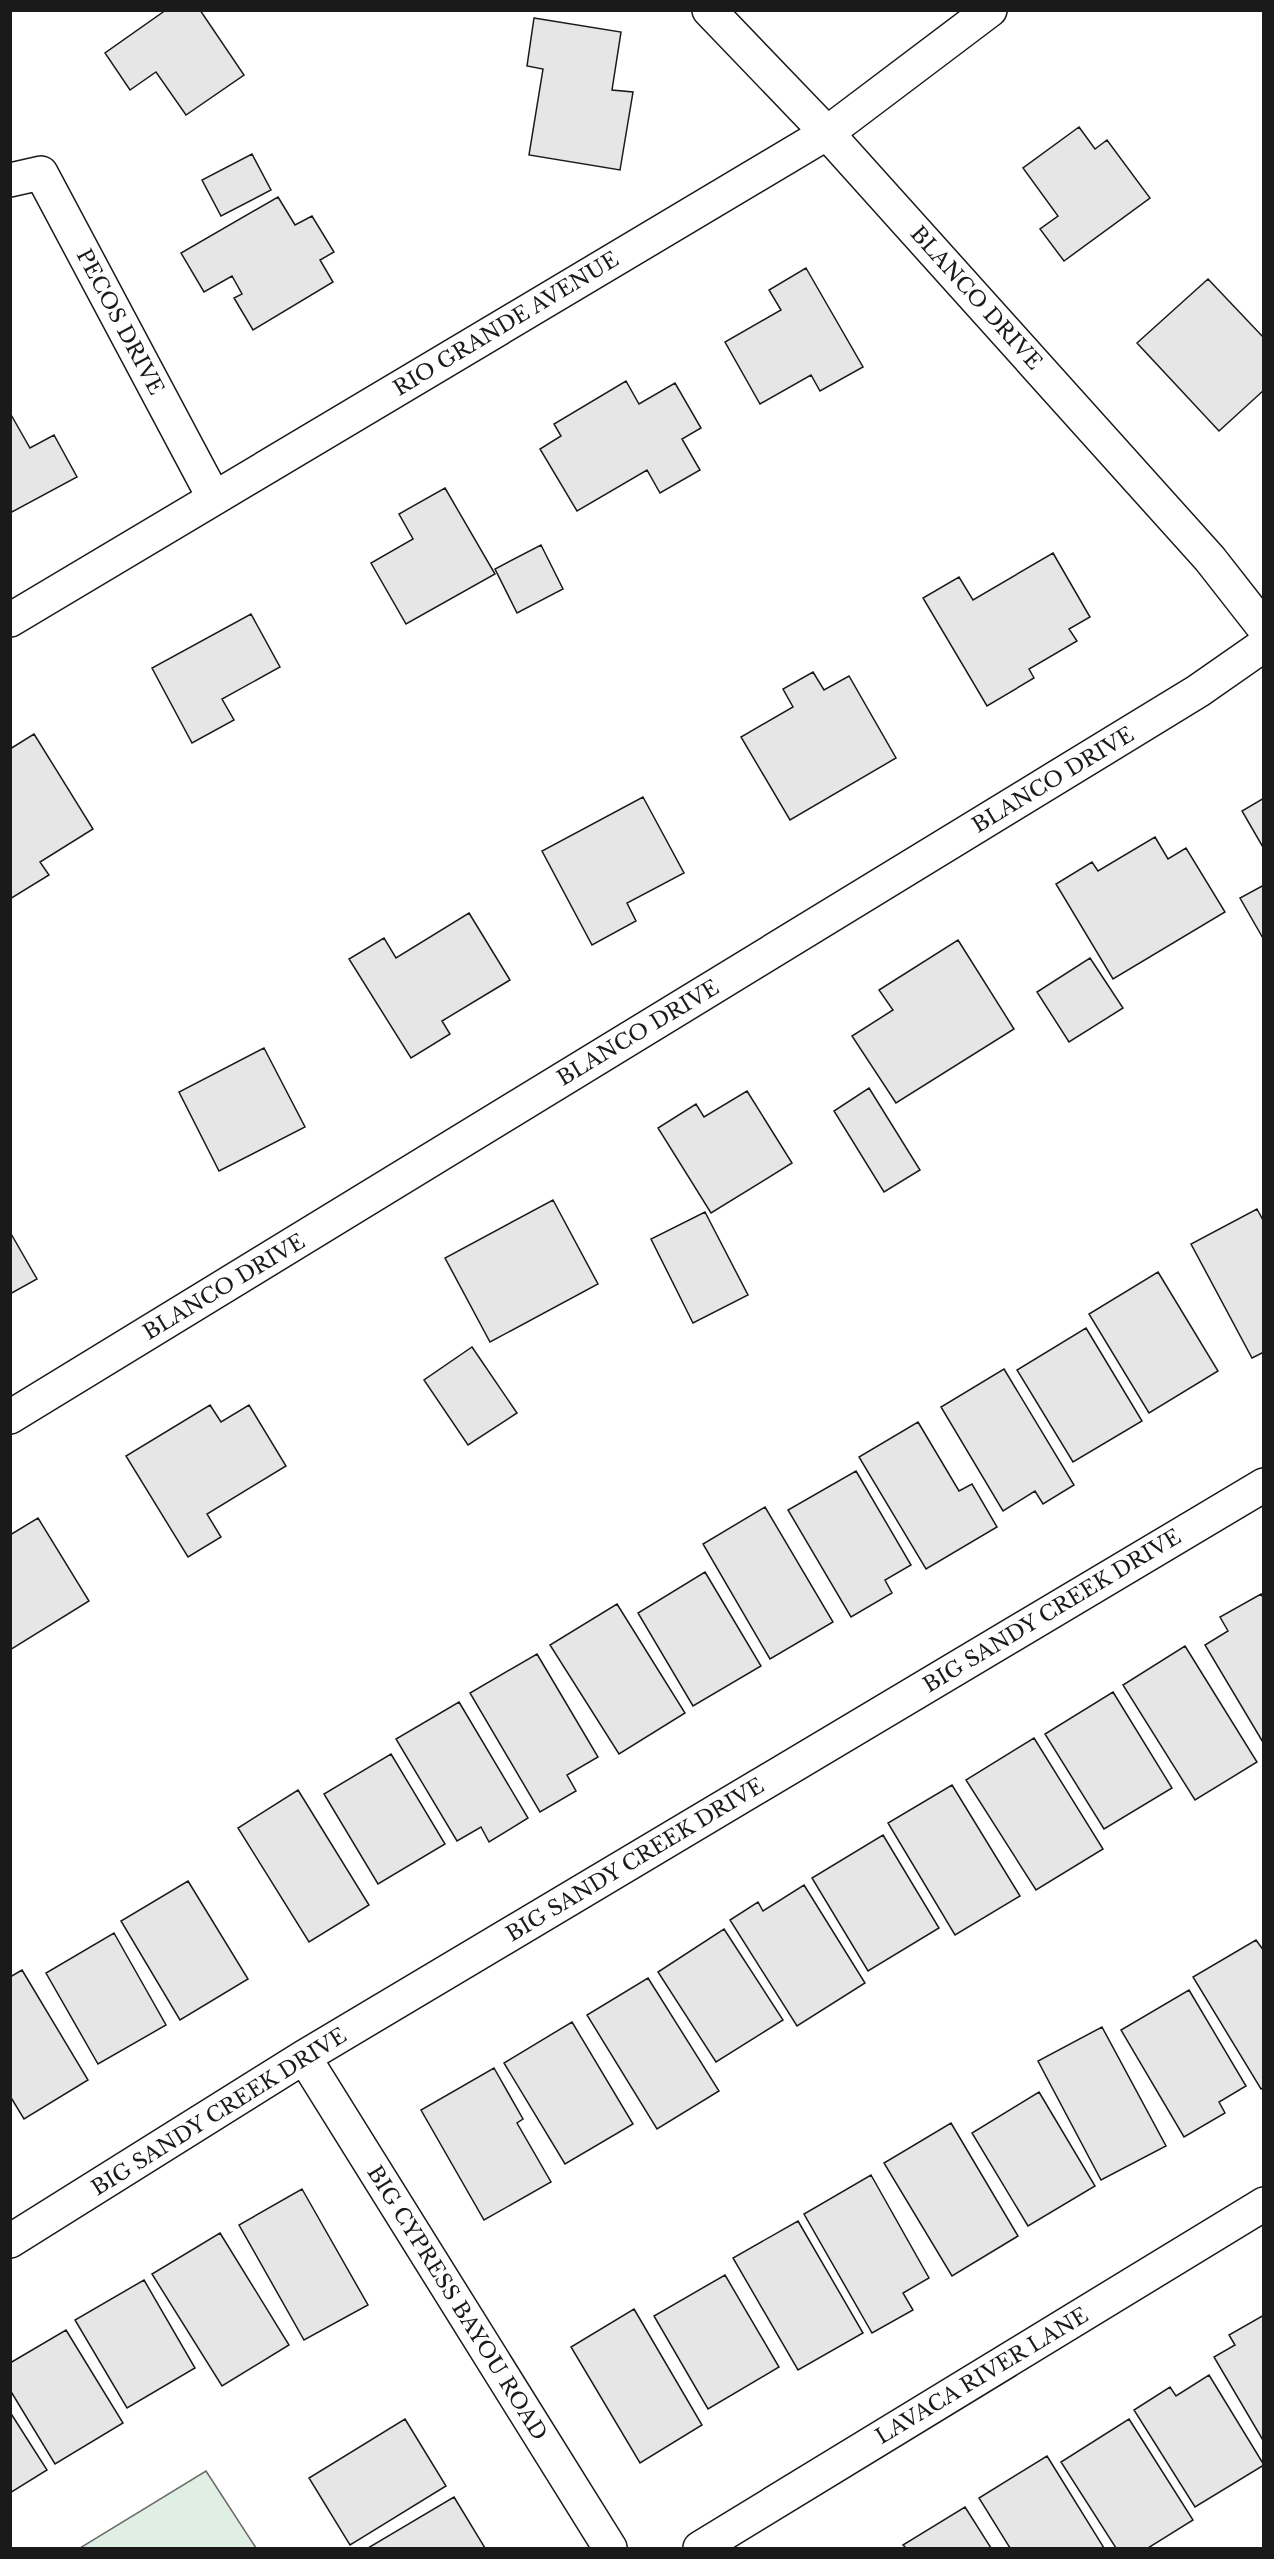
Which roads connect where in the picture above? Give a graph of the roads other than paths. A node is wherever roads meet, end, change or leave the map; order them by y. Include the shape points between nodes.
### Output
1 (709, 10) edge
2 (990, 10) edge
3 (827, 133) junction
4 (10, 180) edge
5 (214, 498) junction
6 (10, 620) edge
7 (1263, 628) edge
8 (1263, 645) edge
9 (10, 1417) edge
10 (1263, 1485) edge
11 (304, 2057) junction
12 (1263, 2204) edge
13 (10, 2241) edge
14 (610, 2548) edge
15 (700, 2548) edge

1 - 3 street, BLANCO DRIVE
2 - 3 street, RIO GRANDE AVENUE
3 - 5 street, RIO GRANDE AVENUE
3 - 7 street, BLANCO DRIVE via 1210,559
4 - 5 street, PECOS DRIVE via 41,173
5 - 6 street, RIO GRANDE AVENUE
8 - 9 street, BLANCO DRIVE via 1198,691
10 - 11 street, BIG SANDY CREEK DRIVE
11 - 13 street, BIG SANDY CREEK DRIVE
11 - 14 street, BIG CYPRESS BAYOU ROAD
12 - 15 street, LAVACA RIVER LANE

